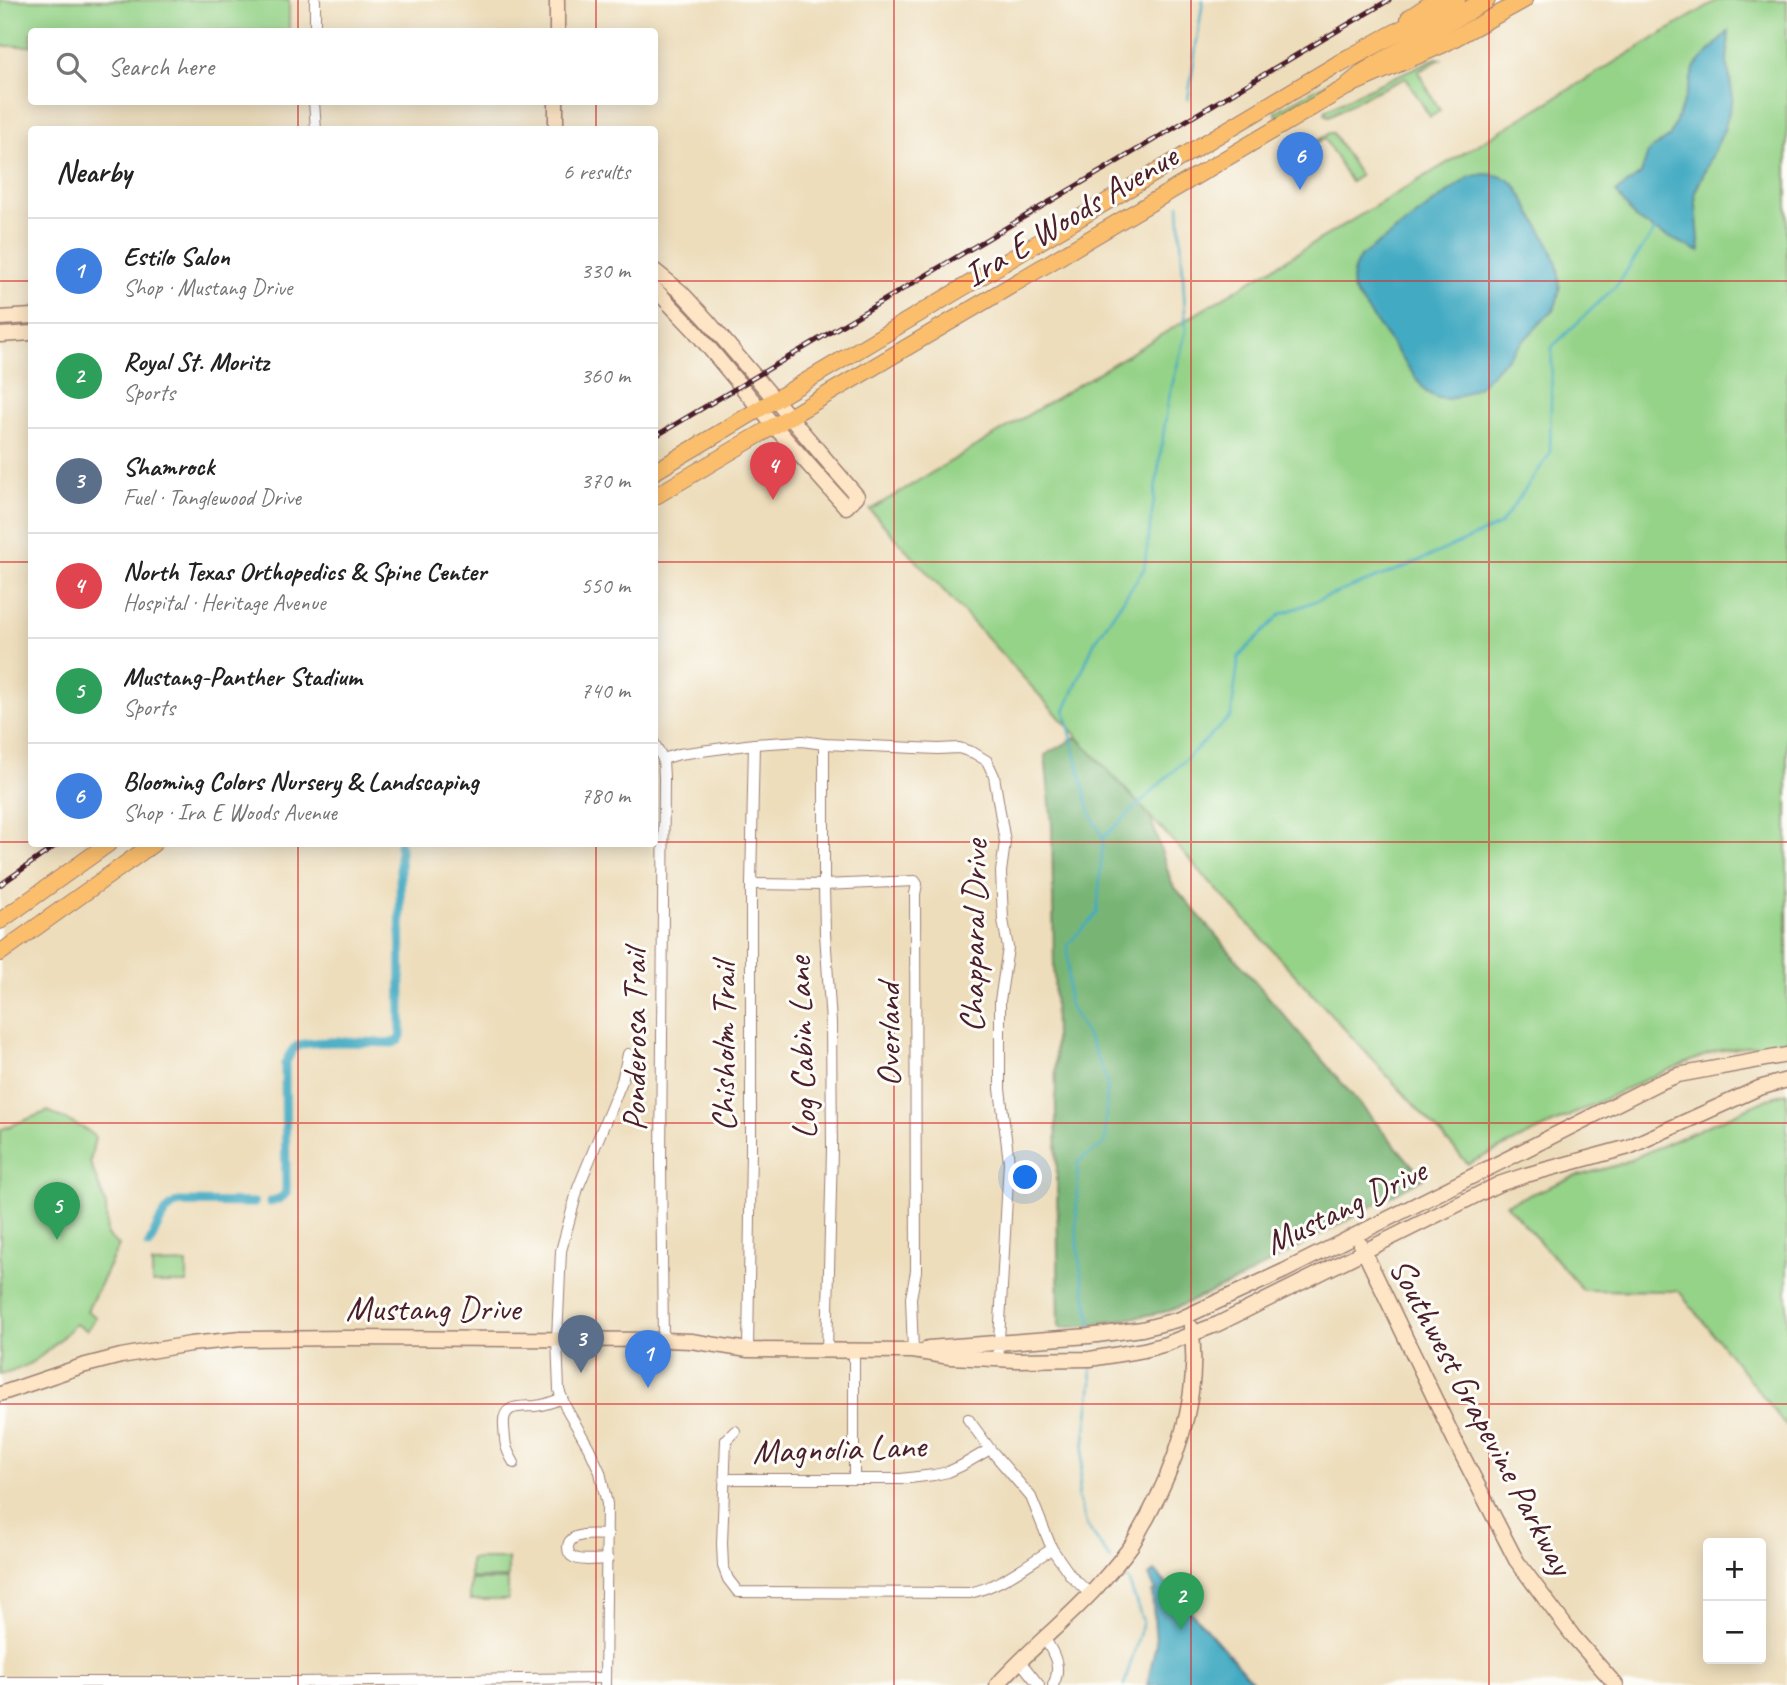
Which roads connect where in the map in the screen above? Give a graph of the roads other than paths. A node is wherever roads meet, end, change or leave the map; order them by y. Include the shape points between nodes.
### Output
1 (315, 0) edge
2 (557, 0) edge
3 (1436, 0) edge
4 (1456, 0) edge
5 (1486, 0) edge
6 (1524, 0) edge
7 (315, 28) edge
8 (557, 28) edge
9 (1339, 64) junction
10 (1348, 86) junction
11 (314, 105) edge
12 (556, 105) edge
13 (316, 126) edge
14 (556, 126) edge
15 (1056, 231) junction
16 (1057, 260) junction
17 (658, 279) edge
18 (658, 281) edge
19 (28, 316) edge
20 (2, 318) edge
21 (28, 333) edge
22 (3, 335) edge
23 (775, 400) junction
24 (760, 410) junction
25 (790, 418) junction
26 (775, 427) junction
27 (658, 470) edge
28 (658, 495) edge
29 (754, 744) junction
30 (824, 744) junction
31 (658, 750) edge
32 (663, 759) junction
33 (104, 847) edge
34 (149, 847) edge
35 (751, 884) junction
36 (824, 885) junction
37 (0, 921) edge
38 (0, 953) edge
39 (628, 1054) dead end
40 (1787, 1055) edge
41 (1787, 1080) edge
42 (1357, 1234) junction
43 (1363, 1251) junction
44 (1189, 1315) junction
45 (1192, 1335) junction
46 (557, 1339) junction
47 (663, 1340) junction
48 (998, 1343) junction
49 (748, 1350) junction
50 (827, 1351) junction
51 (854, 1351) junction
52 (913, 1351) junction
53 (998, 1358) junction
54 (0, 1394) edge
55 (562, 1398) junction
56 (968, 1419) dead end
57 (734, 1431) dead end
58 (990, 1449) junction
59 (514, 1463) dead end
60 (854, 1478) junction
61 (725, 1479) junction
62 (608, 1535) junction
63 (1052, 1549) junction
64 (608, 1559) junction
65 (1090, 1594) junction
66 (1045, 1639) junction
67 (1019, 1660) junction
68 (0, 1682) edge
69 (606, 1682) edge
70 (297, 1683) edge
71 (997, 1685) edge
72 (1039, 1685) edge
73 (1053, 1685) edge
74 (1616, 1685) edge

1 - 7 street
2 - 8 main road
3 - 9 main road, Ira E Woods Avenue
4 - 9 highway
5 - 10 highway
6 - 10 main road, Ira E Woods Avenue via 1442,45
9 - 15 main road, Ira E Woods Avenue
10 - 16 main road, Ira E Woods Avenue
11 - 13 street
12 - 14 main road
15 - 16 main road via 1051,250
15 - 23 main road, Ira E Woods Avenue
16 - 25 main road, Ira E Woods Avenue
17 - 23 main road via 681,292
18 - 24 main road
19 - 20 main road
20 - 22 main road
21 - 22 main road
23 - 24 main road, Ira E Woods Avenue
23 - 25 main road
24 - 26 main road
24 - 27 main road, Ira E Woods Avenue
25 - 26 main road, Ira E Woods Avenue
25 - 26 main road via 857,496 846,507
26 - 28 main road, Ira E Woods Avenue
29 - 30 street, Chapparal Drive
29 - 32 street, Chapparal Drive
29 - 35 street, Chisholm Trail
30 - 36 street, Log Cabin Lane
30 - 48 street, Chapparal Drive via 959,748 987,761 994,776 1006,842 1000,872 1008,948 1000,1001 1000,1089 1009,1162
31 - 32 street, Ponderosa Trail
32 - 47 street, Ponderosa Trail
33 - 37 main road
34 - 38 main road
35 - 36 street, Overland
35 - 49 street, Chisholm Trail
36 - 50 street, Log Cabin Lane via 832,1121
36 - 52 street, Overland via 917,884
39 - 46 street via 622,1081 578,1188 561,1251
40 - 42 main road, Mustang Drive via 1678,1075
41 - 43 main road, Mustang Drive via 1759,1088 1629,1147 1499,1184
42 - 43 main road, Southwest Grapevine Parkway
42 - 44 main road, Mustang Drive
43 - 45 main road, Mustang Drive
43 - 74 main road, Southwest Grapevine Parkway via 1516,1560
44 - 45 main road
44 - 48 main road, Mustang Drive via 1142,1329
45 - 53 main road, Mustang Drive via 1166,1345 1090,1359
45 - 65 main road via 1193,1377 1186,1417 1166,1480 1130,1546
46 - 47 main road, Mustang Drive
46 - 54 main road, Mustang Drive via 203,1342 91,1363
46 - 55 street
47 - 49 main road, Mustang Drive
48 - 52 main road, Mustang Drive
48 - 53 street, Chapparal Drive
49 - 50 main road, Mustang Drive
50 - 51 main road, Mustang Drive
51 - 52 main road, Mustang Drive
51 - 60 street
52 - 53 main road, Mustang Drive
55 - 59 street via 511,1408 506,1413 505,1448
55 - 62 street via 600,1472
56 - 58 street
57 - 61 street via 726,1440
58 - 60 street, Magnolia Lane via 934,1475
58 - 63 street via 1031,1497
60 - 61 street, Magnolia Lane
61 - 63 street via 723,1566 738,1592 969,1592 1008,1577
62 - 64 street
62 - 64 street via 582,1535 568,1544 573,1557
63 - 65 street
64 - 69 street
65 - 66 main road
66 - 67 main road
66 - 73 street via 1058,1665
67 - 71 main road
67 - 72 street
68 - 70 street
69 - 70 street

